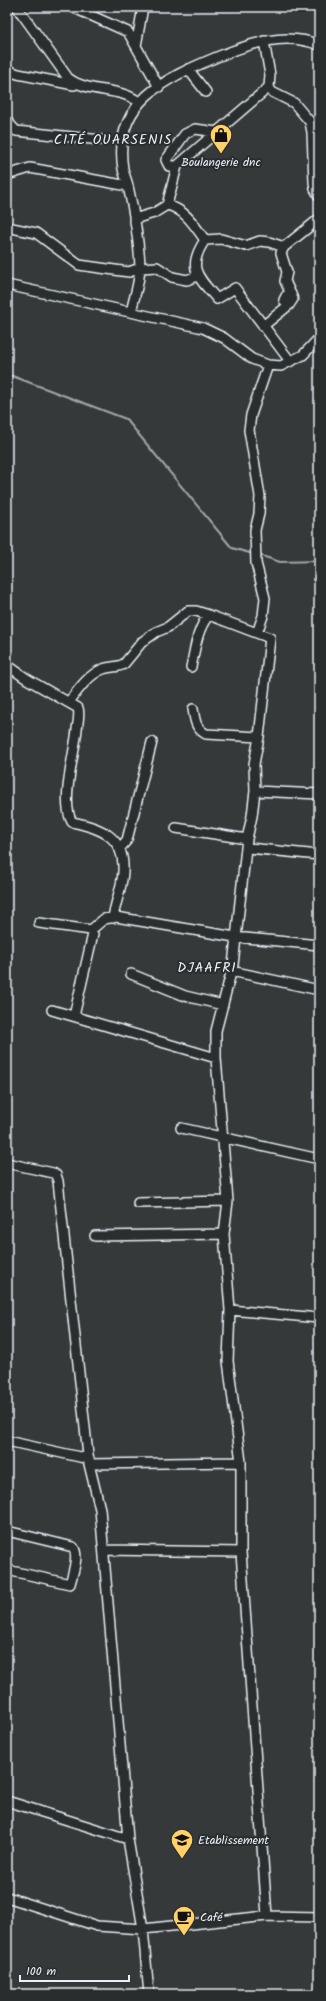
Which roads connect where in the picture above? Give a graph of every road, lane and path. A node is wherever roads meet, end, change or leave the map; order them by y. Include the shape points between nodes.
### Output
1 (17, 7) edge
2 (72, 7) edge
3 (143, 7) edge
4 (264, 42) junction
5 (319, 44) edge
6 (136, 46) junction
7 (188, 69) junction
8 (7, 70) edge
9 (77, 85) junction
10 (159, 87) junction
11 (269, 87) junction
12 (206, 92) dead end
13 (139, 102) junction
14 (7, 121) edge
15 (217, 132) junction
16 (101, 140) dead end
17 (177, 166) junction
18 (7, 175) edge
19 (128, 186) junction
20 (319, 196) edge
21 (167, 205) junction
22 (319, 219) edge
23 (134, 220) junction
24 (7, 227) edge
25 (205, 240) junction
26 (284, 247) junction
27 (140, 268) junction
28 (197, 276) junction
29 (7, 285) edge
30 (131, 312) junction
31 (263, 326) junction
32 (319, 338) edge
33 (290, 361) junction
34 (268, 365) junction
35 (209, 615) junction
36 (257, 634) junction
37 (7, 665) edge
38 (191, 667) dead end
39 (69, 702) junction
40 (193, 709) dead end
41 (259, 737) junction
42 (152, 742) dead end
43 (255, 791) junction
44 (319, 793) edge
45 (176, 828) dead end
46 (248, 843) junction
47 (120, 848) junction
48 (319, 855) edge
49 (113, 918) junction
50 (40, 923) dead end
51 (91, 930) junction
52 (235, 937) junction
53 (319, 945) edge
54 (231, 971) junction
55 (131, 974) dead end
56 (319, 990) edge
57 (224, 1005) junction
58 (52, 1010) dead end
59 (74, 1016) junction
60 (216, 1058) junction
61 (182, 1128) dead end
62 (223, 1137) junction
63 (319, 1159) edge
64 (7, 1163) edge
65 (228, 1201) junction
66 (138, 1203) dead end
67 (224, 1234) junction
68 (96, 1236) dead end
69 (230, 1310) junction
70 (319, 1318) edge
71 (7, 1441) edge
72 (89, 1462) junction
73 (241, 1462) junction
74 (7, 1532) edge
75 (104, 1550) junction
76 (241, 1552) junction
77 (7, 1570) edge
78 (7, 1801) edge
79 (128, 1839) junction
80 (7, 1897) edge
81 (267, 1916) junction
82 (319, 1917) edge
83 (142, 1929) junction
84 (149, 1994) edge

1 - 9 street via 68,78
2 - 6 street via 128,32
3 - 6 street
4 - 5 street via 288,38
4 - 7 street
4 - 11 street via 270,75
6 - 10 street
7 - 10 street
7 - 12 street
8 - 9 street
9 - 13 street via 122,93 132,96
10 - 13 street
11 - 15 street
11 - 20 street via 272,92 294,103 310,122 314,182
13 - 19 street via 124,133 123,168
14 - 16 street via 16,131
15 - 17 street
15 - 17 street via 195,129 185,134 166,160 169,166
17 - 21 street
18 - 19 street via 30,168
19 - 23 street
21 - 23 street
21 - 25 street via 184,212
22 - 26 street
23 - 27 street
24 - 27 street via 36,233 80,265 129,272
25 - 26 street via 220,239 246,246 260,241
25 - 28 street via 195,261
26 - 31 street via 281,252 287,272 285,281 293,299
27 - 28 street via 157,267 172,277 188,280
27 - 30 street
28 - 31 street via 217,299 235,288
29 - 30 street
30 - 34 street via 211,330 252,359
31 - 33 street
32 - 33 street via 303,354
33 - 34 street via 282,366
34 - 36 street via 251,415 249,430 260,496 255,530 256,563 265,598
35 - 36 street
35 - 38 street via 200,631
35 - 39 street via 196,611 188,611 181,615 168,627 142,642 124,664 104,668 98,672 80,687
36 - 41 street via 270,638
37 - 39 street
39 - 47 street via 79,711 69,789 69,817 72,822 94,827 116,841
40 - 41 street via 196,726 206,734
41 - 43 street via 254,764
42 - 47 street via 127,840
43 - 44 street
43 - 46 street
45 - 46 street
46 - 48 street
46 - 52 street
47 - 49 street via 122,872
49 - 51 street via 104,919
49 - 52 street
50 - 51 street
51 - 59 street via 93,934
52 - 53 street
52 - 54 street
54 - 56 street
54 - 57 street
55 - 57 street via 185,996
57 - 60 street via 216,1031
58 - 59 street
59 - 60 street
60 - 62 street
61 - 62 street
62 - 63 street
62 - 65 street
64 - 72 street via 53,1172 58,1181
65 - 66 street
65 - 67 street
67 - 68 street
67 - 69 street
69 - 70 street
69 - 73 street via 228,1361
71 - 72 street
72 - 73 street
72 - 75 street via 100,1509
73 - 76 street
74 - 77 street via 73,1547 76,1550 70,1584
75 - 76 street
75 - 79 street
76 - 81 street
78 - 79 street
79 - 83 street
80 - 83 street via 97,1926
81 - 82 street
81 - 83 street
83 - 84 street

